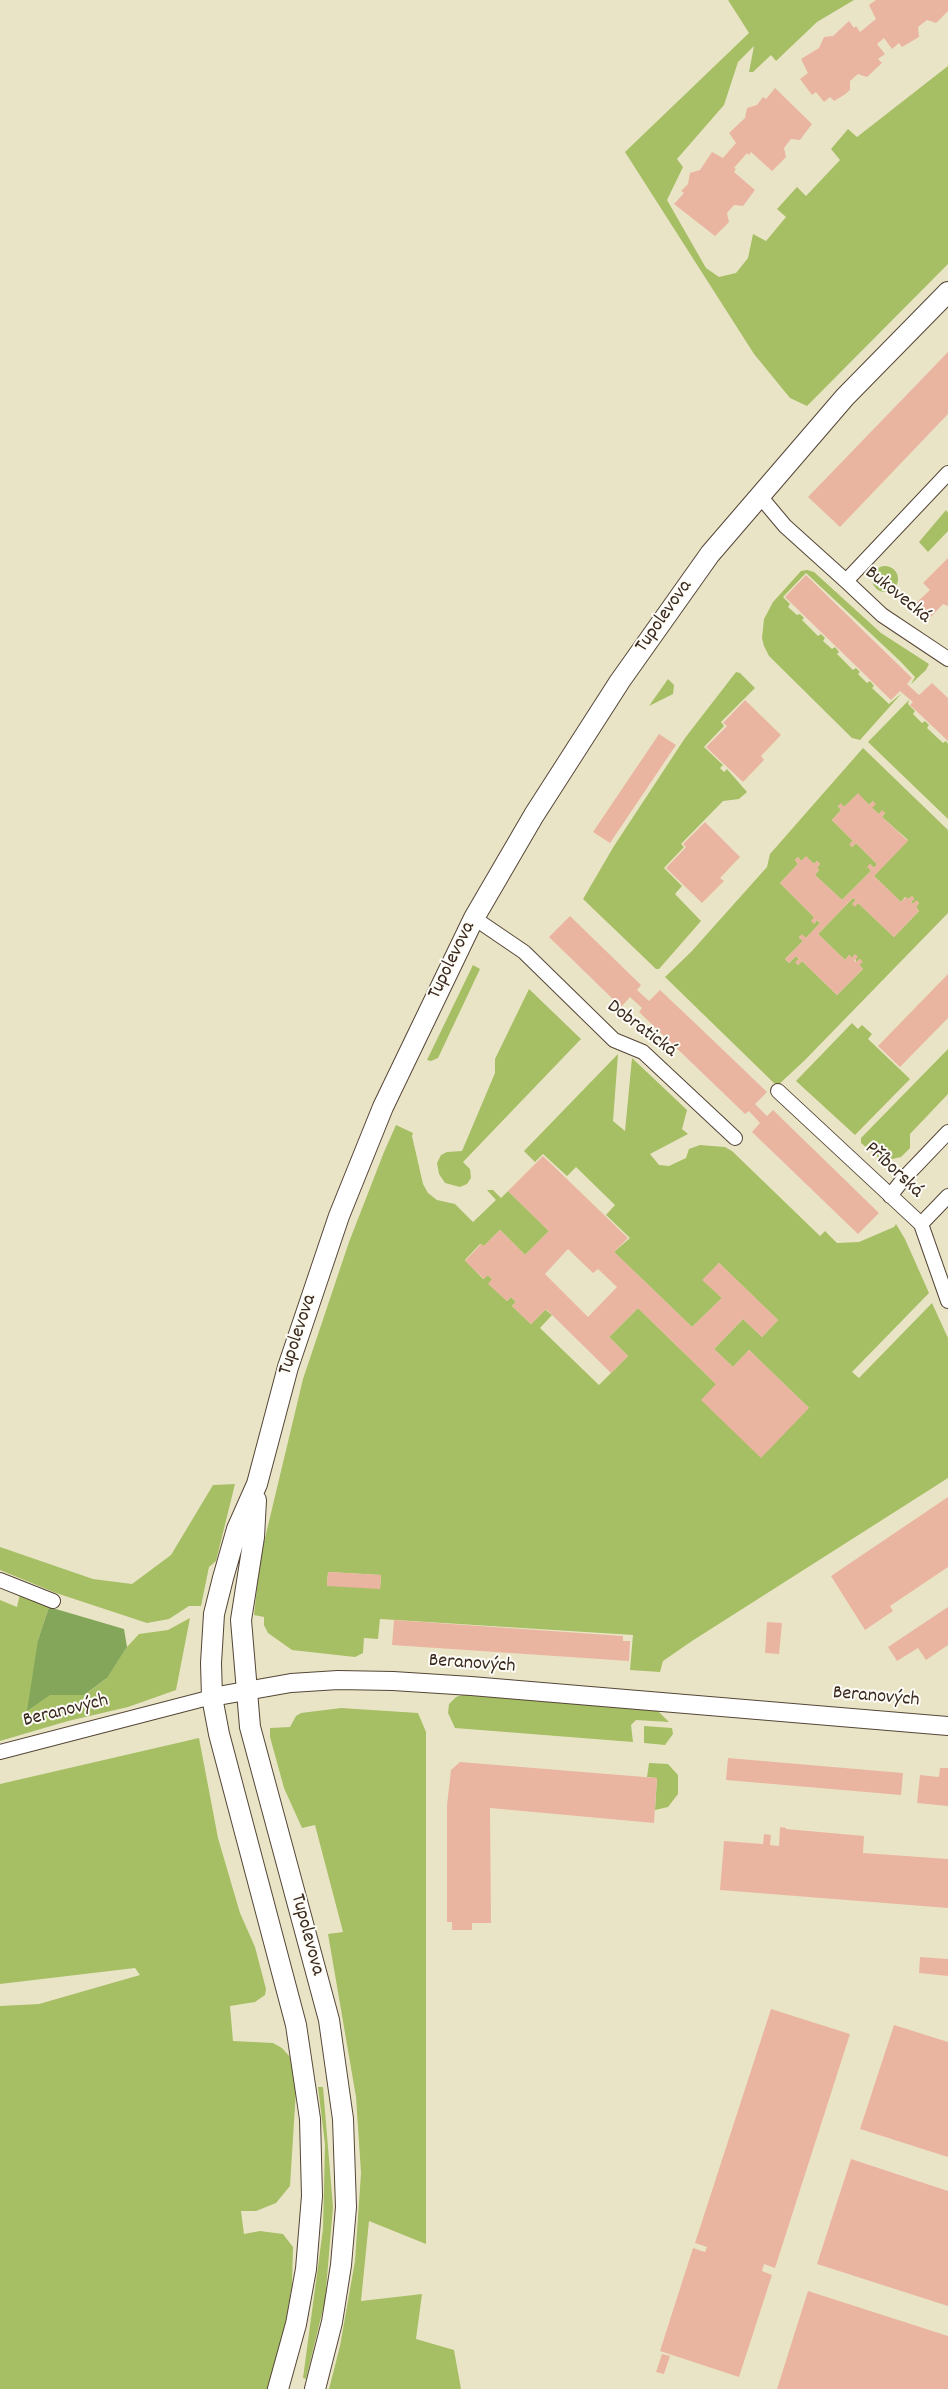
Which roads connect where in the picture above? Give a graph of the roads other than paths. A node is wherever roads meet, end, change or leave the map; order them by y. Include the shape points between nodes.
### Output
1 (948, 292) edge
2 (948, 473) edge
3 (759, 495) junction
4 (846, 580) junction
5 (948, 659) edge
6 (474, 918) junction
7 (778, 1091) dead end
8 (948, 1132) edge
9 (735, 1138) dead end
10 (890, 1196) junction
11 (948, 1196) edge
12 (921, 1224) junction
13 (948, 1301) edge
14 (257, 1484) junction
15 (0, 1580) edge
16 (53, 1601) dead end
17 (245, 1690) junction
18 (212, 1697) junction
19 (948, 1726) edge
20 (0, 1752) edge
21 (296, 2324) junction
22 (278, 2389) edge
23 (286, 2389) edge
24 (315, 2389) edge

1 - 3 main road, Tupolevova via 845,397
2 - 4 street
3 - 4 street via 785,526
3 - 6 main road, Tupolevova via 710,554 625,674 550,790
4 - 5 street, Bukovecká via 882,615
6 - 9 street, Dobratická via 524,952 614,1040 643,1052
6 - 14 main road, Tupolevova via 383,1108 340,1216 288,1368
7 - 10 street, Příborská
8 - 10 street
10 - 12 street, Příborská
11 - 12 street
12 - 13 street, Příborská
14 - 17 main road, Tupolevova via 254,1536 240,1620
14 - 18 main road, Tupolevova via 238,1529 214,1614
15 - 16 street
17 - 18 street, Beranových
17 - 19 street, Beranových via 329,1681 393,1681
17 - 24 main road, Tupolevova via 254,1742 329,2020 344,2119 346,2207 341,2265 332,2322
18 - 20 street, Beranových
18 - 21 main road, Tupolevova via 296,2025 304,2071 312,2196 306,2269
21 - 22 main road, Tupolevova
21 - 23 street, Tupolevova

